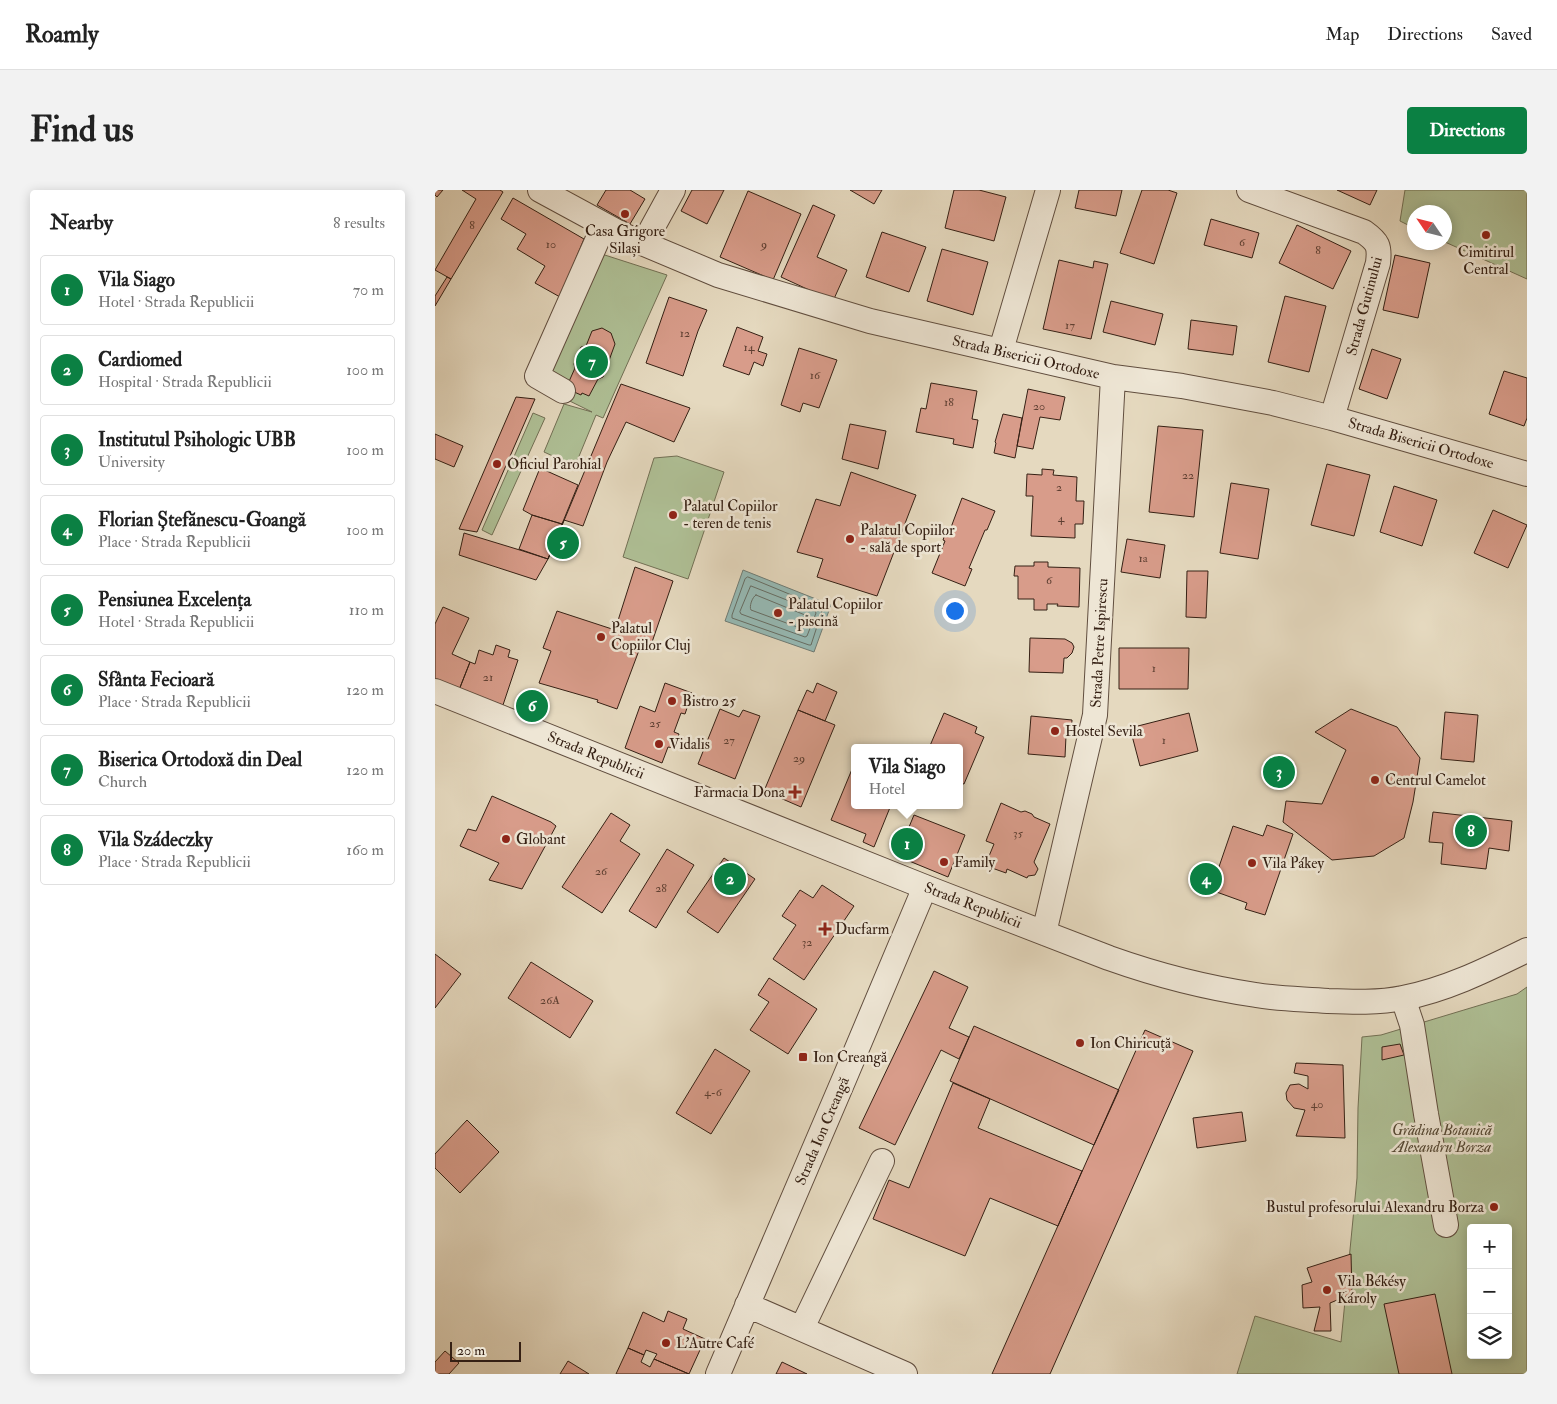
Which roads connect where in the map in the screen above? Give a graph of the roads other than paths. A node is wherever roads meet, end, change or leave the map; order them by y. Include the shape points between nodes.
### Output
1 (540, 190) edge
2 (673, 190) edge
3 (1048, 190) edge
4 (1249, 190) edge
5 (604, 225) junction
6 (644, 243) junction
7 (1001, 350) junction
8 (1113, 377) junction
9 (563, 391) dead end
10 (1332, 418) junction
11 (1527, 474) edge
12 (435, 691) edge
13 (925, 887) junction
14 (1044, 933) junction
15 (1527, 950) edge
16 (1403, 998) junction
17 (882, 1161) dead end
18 (1446, 1225) dead end
19 (747, 1305) junction
20 (802, 1328) junction
21 (717, 1374) edge
22 (905, 1374) edge

1 - 5 street, Strada Bisericii Ortodoxe
2 - 6 street
3 - 7 street
4 - 10 street, Strada Gutinului via 1364,232 1376,241 1378,263
5 - 6 street, Strada Bisericii Ortodoxe
5 - 9 street via 537,376
6 - 7 street, Strada Bisericii Ortodoxe via 718,275 870,322
7 - 8 street, Strada Bisericii Ortodoxe
8 - 10 street, Strada Bisericii Ortodoxe via 1273,402
8 - 14 street, Strada Petre Ispirescu via 1095,715
10 - 11 street, Strada Bisericii Ortodoxe
12 - 13 street, Strada Republicii
13 - 14 street, Strada Republicii
13 - 19 street, Strada Ion Creangă
14 - 16 street, Strada Republicii via 1138,968 1255,995 1348,1002
15 - 16 street, Strada Republicii via 1461,980
16 - 18 street via 1412,1025
17 - 20 street
19 - 20 street
19 - 21 street, Strada Ion Creangă
20 - 22 street

